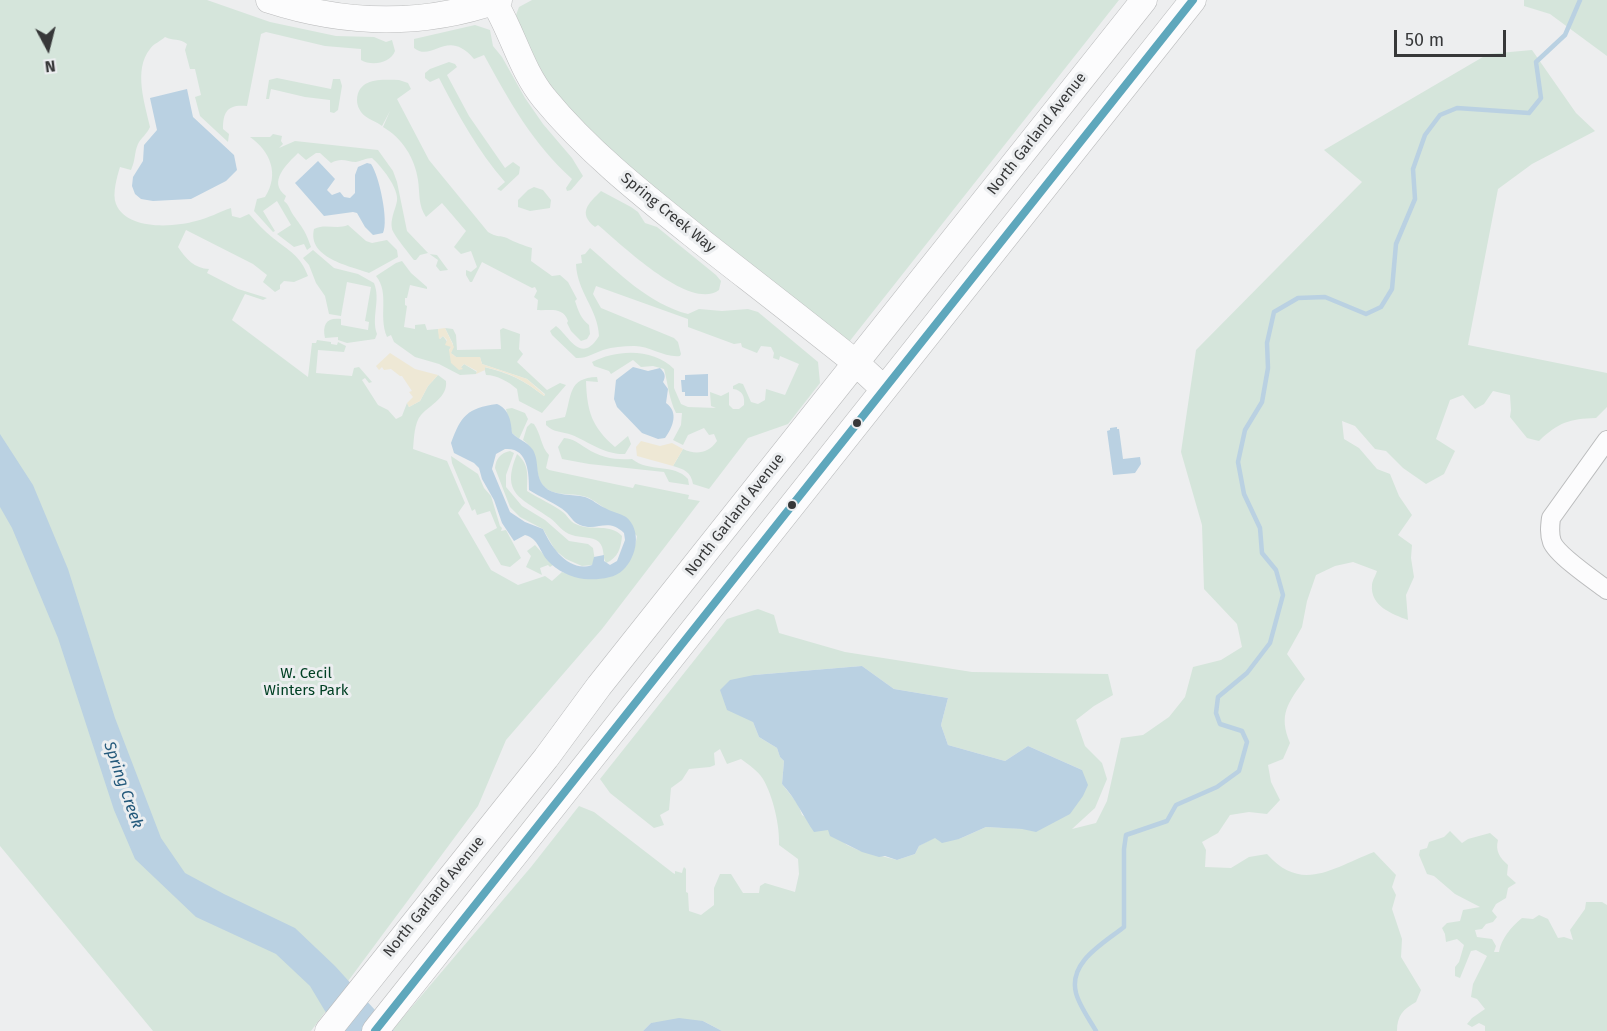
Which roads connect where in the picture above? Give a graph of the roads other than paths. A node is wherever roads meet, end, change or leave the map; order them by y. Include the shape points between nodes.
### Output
1 (269, 0) edge
2 (1144, 0) edge
3 (1193, 0) edge
4 (496, 1) edge
5 (856, 363) junction
6 (884, 389) junction
7 (1607, 440) edge
8 (1607, 590) edge
9 (328, 1031) edge
10 (375, 1031) edge

1 - 4 main road via 335,17 380,20 435,16
2 - 5 main road, North Garland Avenue
3 - 6 main road
4 - 5 main road, Spring Creek Way via 518,53 543,97 579,136 678,223
5 - 6 main road, Spring Creek Way
5 - 9 main road, North Garland Avenue
6 - 10 main road
7 - 8 street via 1551,518 1549,530 1552,544

